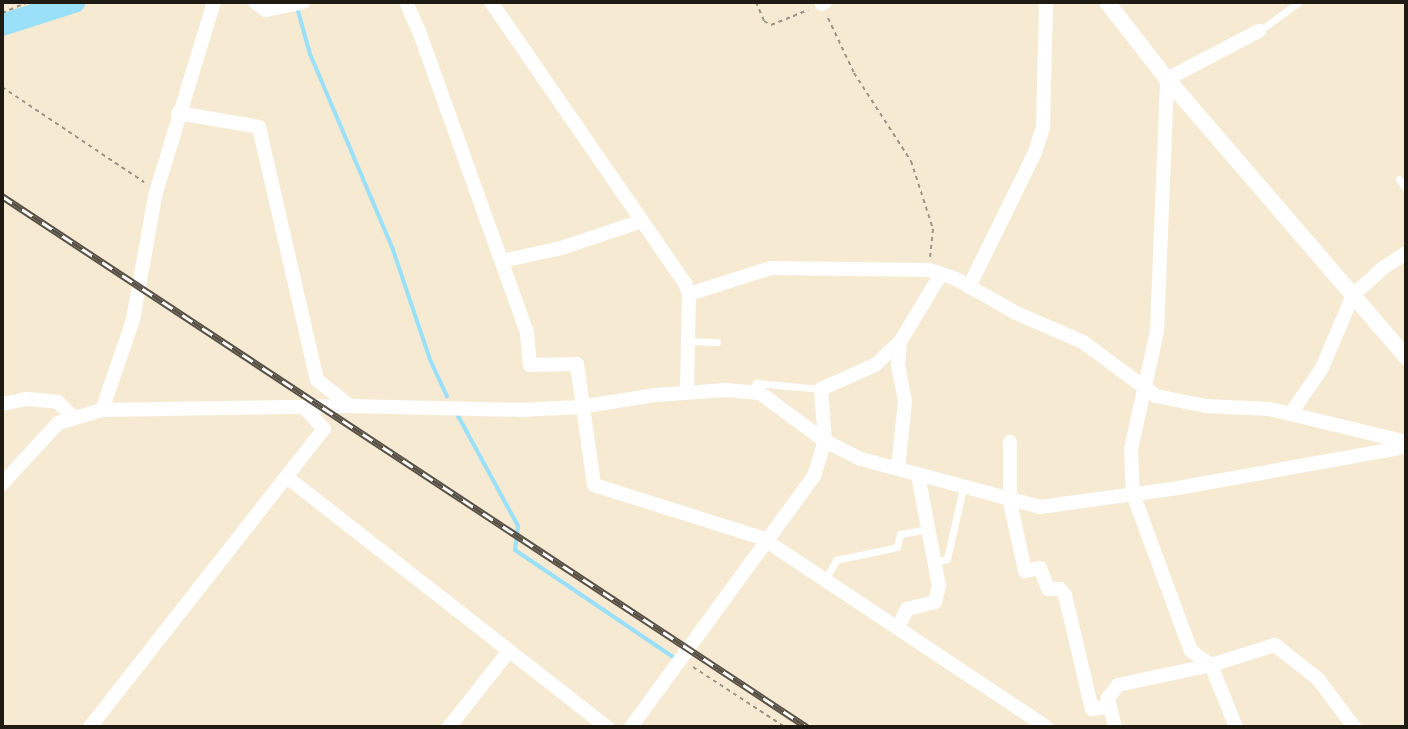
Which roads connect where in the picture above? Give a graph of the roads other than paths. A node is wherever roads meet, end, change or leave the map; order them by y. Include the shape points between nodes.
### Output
1 (214, 2) edge
2 (255, 2) edge
3 (303, 2) edge
4 (406, 2) edge
5 (491, 2) edge
6 (1046, 2) edge
7 (1107, 2) edge
8 (1299, 2) edge
9 (1259, 31) joint
10 (1167, 79) junction
11 (178, 113) junction
12 (1399, 179) dead end
13 (1406, 189) edge
14 (642, 221) junction
15 (1406, 253) edge
16 (502, 261) junction
17 (935, 272) junction
18 (969, 287) junction
19 (689, 294) junction
20 (1353, 295) junction
21 (688, 341) junction
22 (717, 342) dead end
23 (900, 342) junction
24 (1406, 357) edge
25 (1143, 384) junction
26 (821, 389) junction
27 (751, 392) junction
28 (687, 393) junction
29 (2, 404) edge
30 (350, 406) junction
31 (580, 407) junction
32 (102, 410) junction
33 (306, 410) junction
34 (1291, 413) junction
35 (72, 416) junction
36 (825, 441) junction
37 (1010, 442) dead end
38 (1406, 445) edge
39 (898, 469) junction
40 (918, 475) junction
41 (288, 478) junction
42 (2, 484) edge
43 (963, 488) junction
44 (1133, 494) junction
45 (1010, 502) junction
46 (928, 529) junction
47 (768, 542) junction
48 (934, 562) junction
49 (825, 580) junction
50 (898, 628) junction
51 (509, 651) junction
52 (1211, 665) junction
53 (1110, 706) junction
54 (90, 727) edge
55 (449, 727) edge
56 (607, 727) edge
57 (631, 727) edge
58 (1046, 727) edge
59 (1115, 727) edge
60 (1236, 727) edge
61 (1354, 727) edge

1 - 11 street
2 - 3 street via 266,10
4 - 16 street
5 - 14 street
6 - 18 street via 1043,127
7 - 10 street
8 - 9 lane
9 - 10 street
10 - 20 street
10 - 25 street via 1157,332
11 - 30 street via 259,127 317,380
11 - 32 street via 156,190 133,320
12 - 13 lane
14 - 16 street
14 - 19 street
15 - 20 street
16 - 31 street via 527,332 530,365 577,364
17 - 18 street
17 - 19 street via 771,268
17 - 23 street
18 - 25 street via 1083,342
19 - 21 street
20 - 24 street
20 - 34 street via 1322,368
21 - 22 lane
21 - 28 street
23 - 26 street via 875,365
23 - 39 street via 898,366 905,401
25 - 34 street via 1156,396 1175,401
25 - 44 street via 1131,449
26 - 27 lane via 756,383
26 - 36 street
27 - 28 street
27 - 36 street via 775,402
28 - 31 street
29 - 35 street via 26,399 58,402
30 - 31 street
30 - 33 street
31 - 47 street via 594,485
32 - 33 street
32 - 35 street
33 - 41 street via 324,429
34 - 38 street
35 - 42 street via 58,423
36 - 39 street
36 - 47 street via 814,476
37 - 45 street
38 - 44 street
39 - 40 street
40 - 43 street
40 - 46 street
41 - 51 street
41 - 54 street
43 - 45 street
43 - 48 lane via 947,559
44 - 45 street via 1058,507
44 - 52 street via 1191,651
45 - 53 street via 1025,571 1040,568 1048,589 1065,595 1092,709
46 - 48 street
46 - 49 lane via 900,534 897,547 836,560
47 - 49 street
47 - 57 street
48 - 50 street via 939,586 935,602 907,609
49 - 50 street
50 - 58 street
51 - 55 street
51 - 56 street
52 - 53 street via 1118,685 1108,698
52 - 60 street
52 - 61 street via 1275,645 1318,679
53 - 59 street

